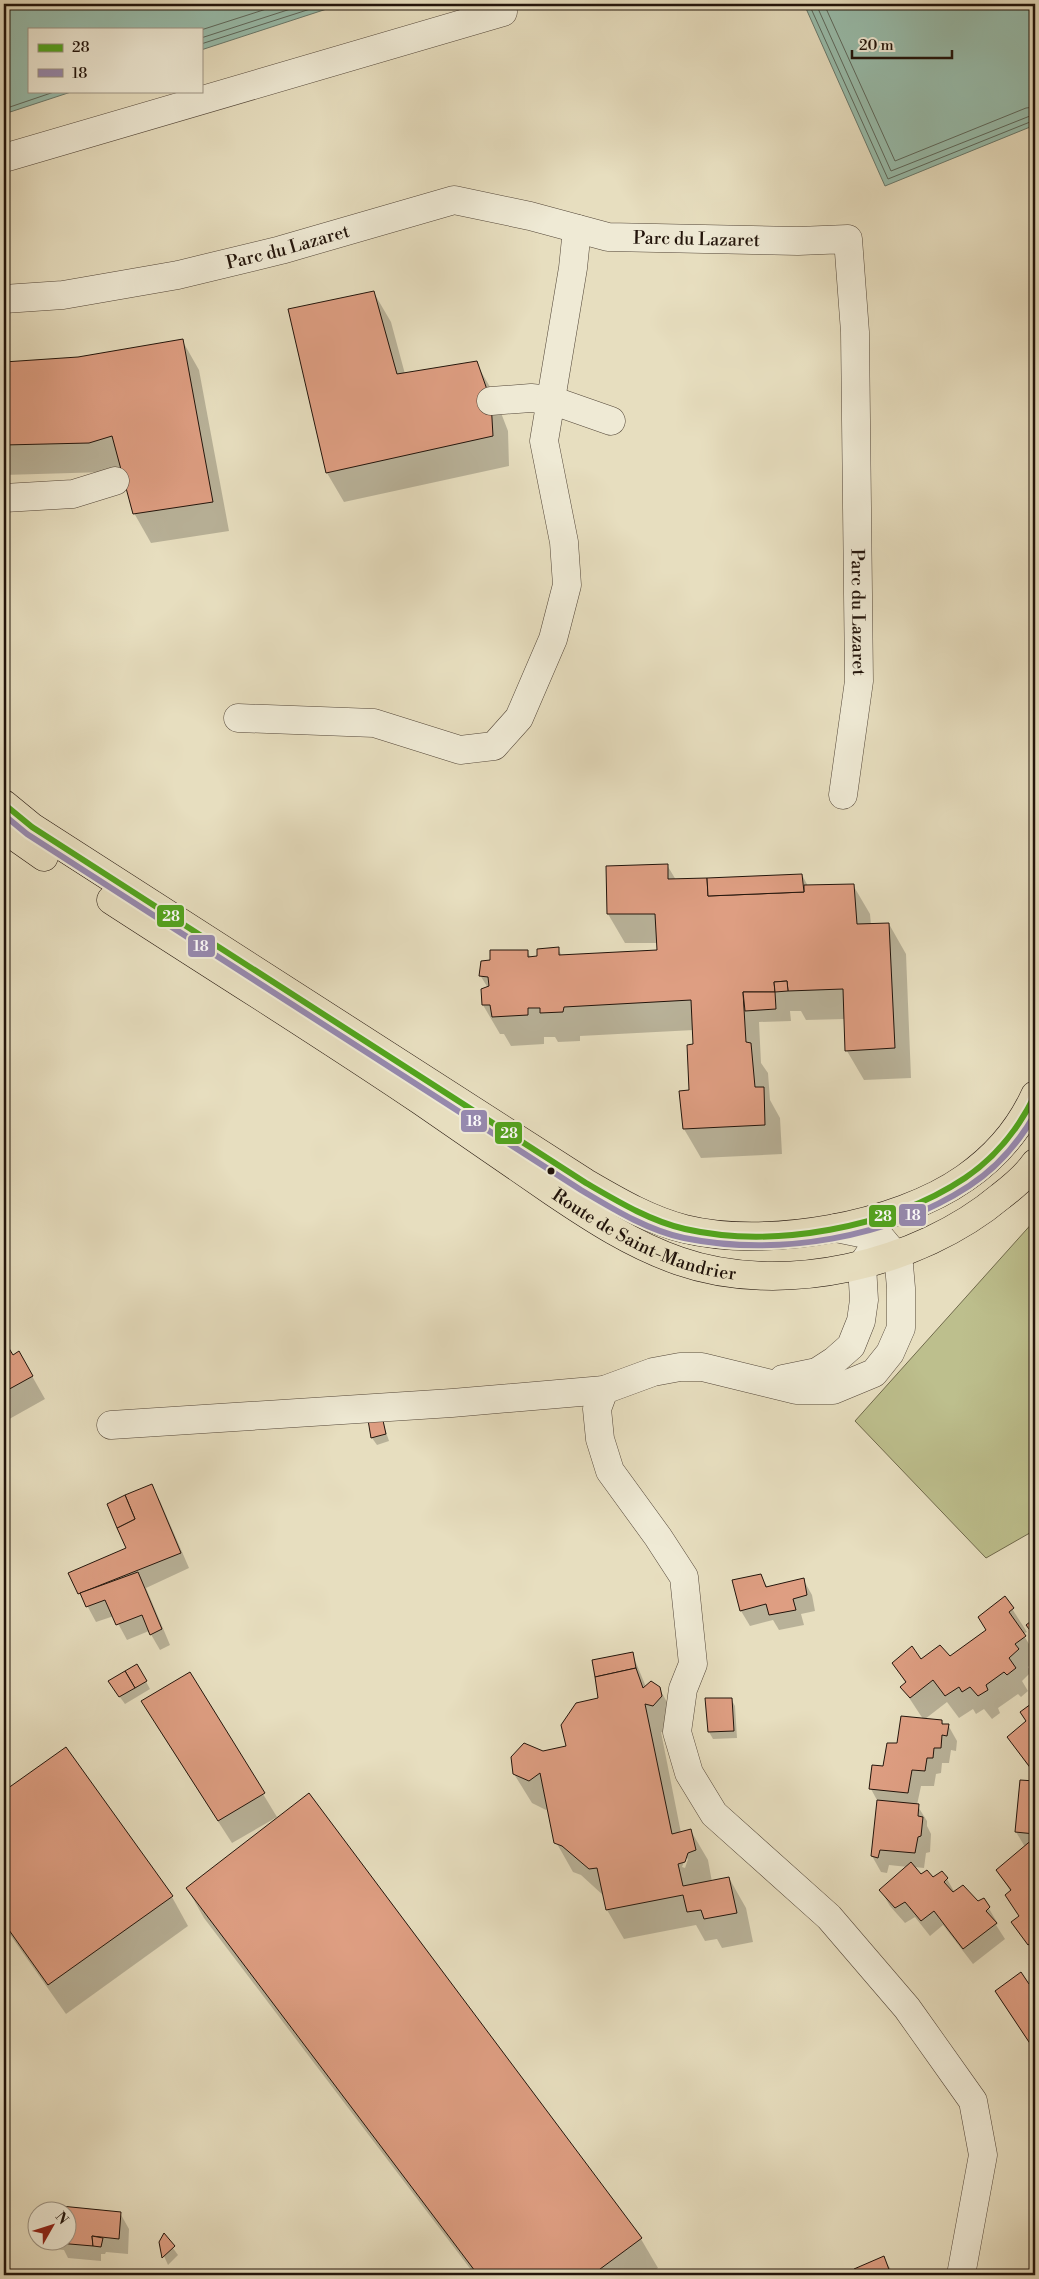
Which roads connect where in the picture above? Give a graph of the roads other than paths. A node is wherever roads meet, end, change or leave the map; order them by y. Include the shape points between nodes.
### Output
1 (503, 12) dead end
2 (4, 158) edge
3 (577, 229) junction
4 (4, 299) edge
5 (551, 400) junction
6 (492, 401) dead end
7 (611, 421) dead end
8 (115, 481) dead end
9 (4, 498) edge
10 (238, 718) dead end
11 (843, 795) dead end
12 (4, 804) edge
13 (4, 829) edge
14 (1035, 1095) edge
15 (990, 1158) junction
16 (1035, 1163) edge
17 (836, 1228) junction
18 (888, 1246) junction
19 (862, 1265) junction
20 (757, 1382) junction
21 (604, 1390) junction
22 (111, 1425) dead end
23 (962, 2275) edge

1 - 2 lane
3 - 4 lane, Parc du Lazaret via 454,200 282,250 178,275 62,295
3 - 5 lane
3 - 11 lane, Parc du Lazaret via 608,237 848,239 855,332 860,681
5 - 6 lane
5 - 7 lane
5 - 10 lane via 544,441 564,542 567,585 553,638 519,718 494,746 460,750 374,723
8 - 9 lane via 73,494
12 - 17 main road, Route de Saint-Mandrier via 57,843 586,1183 637,1212 684,1229 731,1236 779,1235
13 - 19 main road, Route de Saint-Mandrier via 420,1100 599,1223 639,1245 679,1262 727,1274 817,1273
14 - 15 main road, Route de Saint-Mandrier via 1027,1113
15 - 17 main road, Route de Saint-Mandrier via 935,1196
15 - 18 lane via 971,1185 901,1223
16 - 18 main road, Route de Saint-Mandrier via 1026,1175 981,1213 940,1236
17 - 18 lane
18 - 19 main road, Route de Saint-Mandrier
18 - 20 lane via 899,1265 901,1328 890,1353 874,1373 833,1390 796,1390
19 - 20 lane via 864,1300 861,1321 850,1346 834,1362 817,1372
20 - 21 lane via 702,1367 680,1367 653,1372
21 - 22 lane
21 - 23 lane via 597,1409 600,1439 610,1471 684,1577 693,1664 683,1689 677,1732 689,1773 714,1814 829,1917 907,2008 973,2101 983,2156

